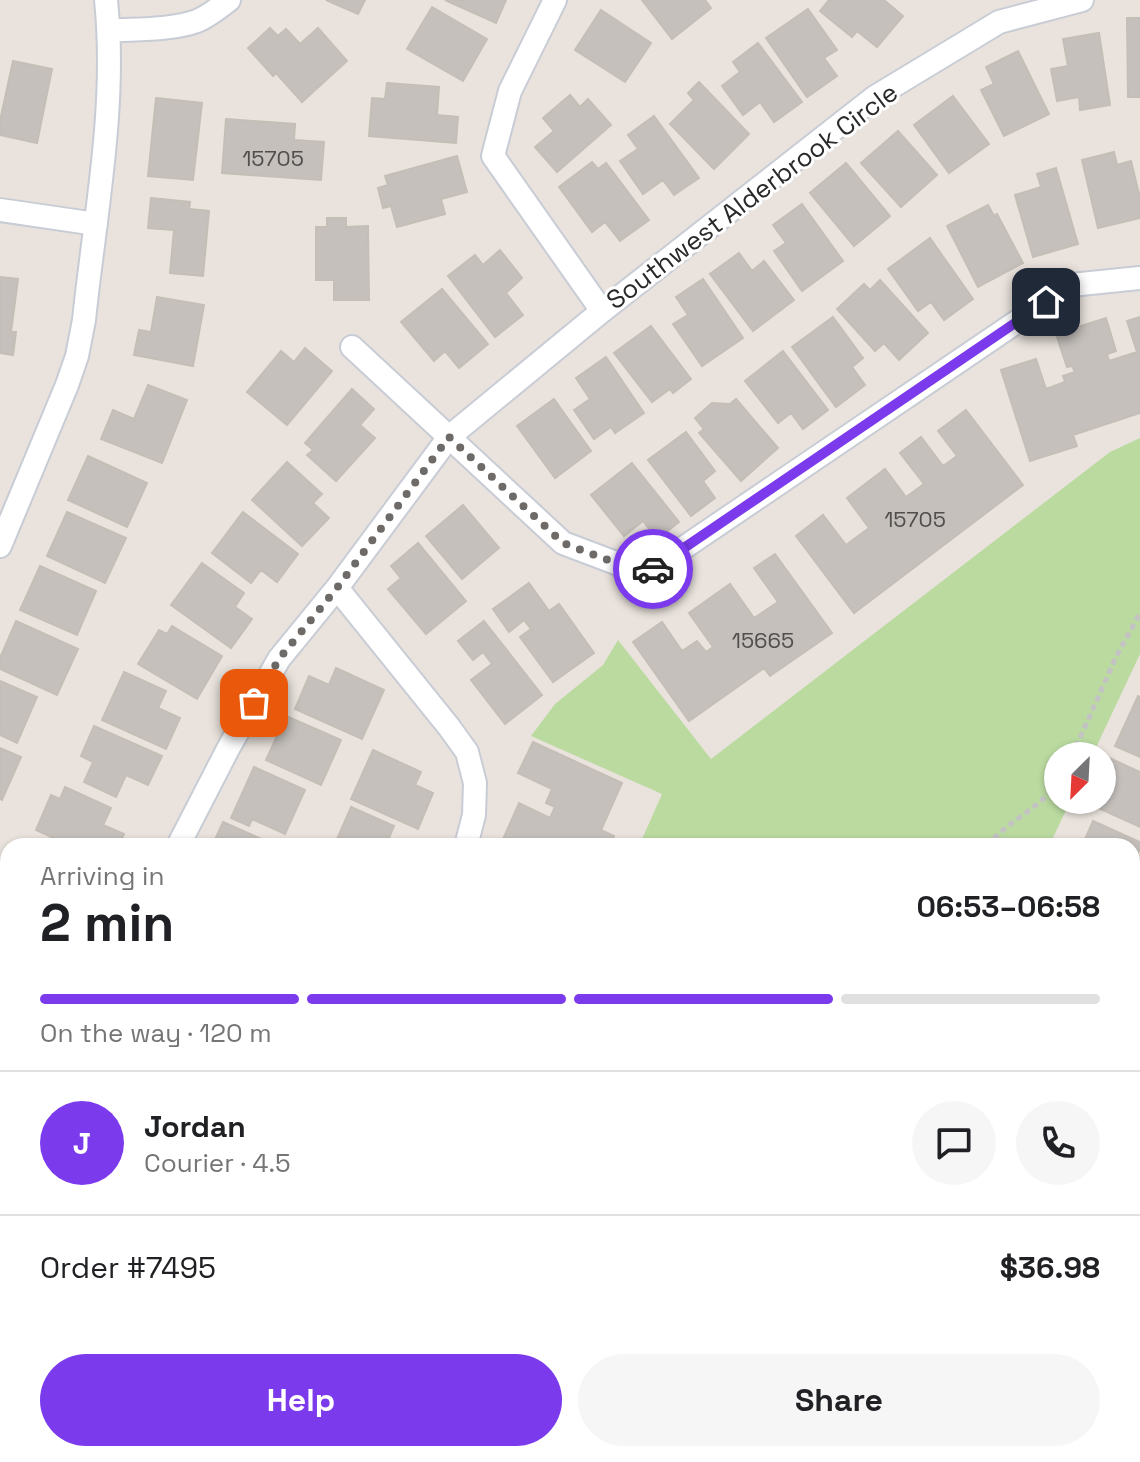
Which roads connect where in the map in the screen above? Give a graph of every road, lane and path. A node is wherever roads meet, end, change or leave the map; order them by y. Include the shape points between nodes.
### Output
1 (106, 0) edge
2 (229, 0) edge
3 (555, 0) edge
4 (1082, 0) edge
5 (109, 31) junction
6 (0, 210) edge
7 (96, 224) junction
8 (1140, 278) edge
9 (602, 311) junction
10 (352, 347) dead end
11 (449, 437) junction
12 (0, 543) edge
13 (337, 588) junction
14 (1140, 613) edge
15 (1078, 742) edge
16 (1044, 799) edge
17 (182, 838) edge
18 (468, 838) edge
19 (993, 838) edge

1 - 5 street
2 - 5 street via 196,21
3 - 9 street via 510,91 493,156
4 - 9 street, Southwest Alderbrook Circle via 999,22 875,97
5 - 7 street
6 - 7 street
7 - 12 street via 77,356
8 - 11 street via 1071,285 645,574 563,543
9 - 11 street, Southwest Alderbrook Circle
10 - 11 street
11 - 13 street, Southwest Alderbrook Circle
13 - 17 street, Southwest Alderbrook Circle via 279,659
13 - 18 street via 467,752 475,783
14 - 15 path
16 - 19 path

